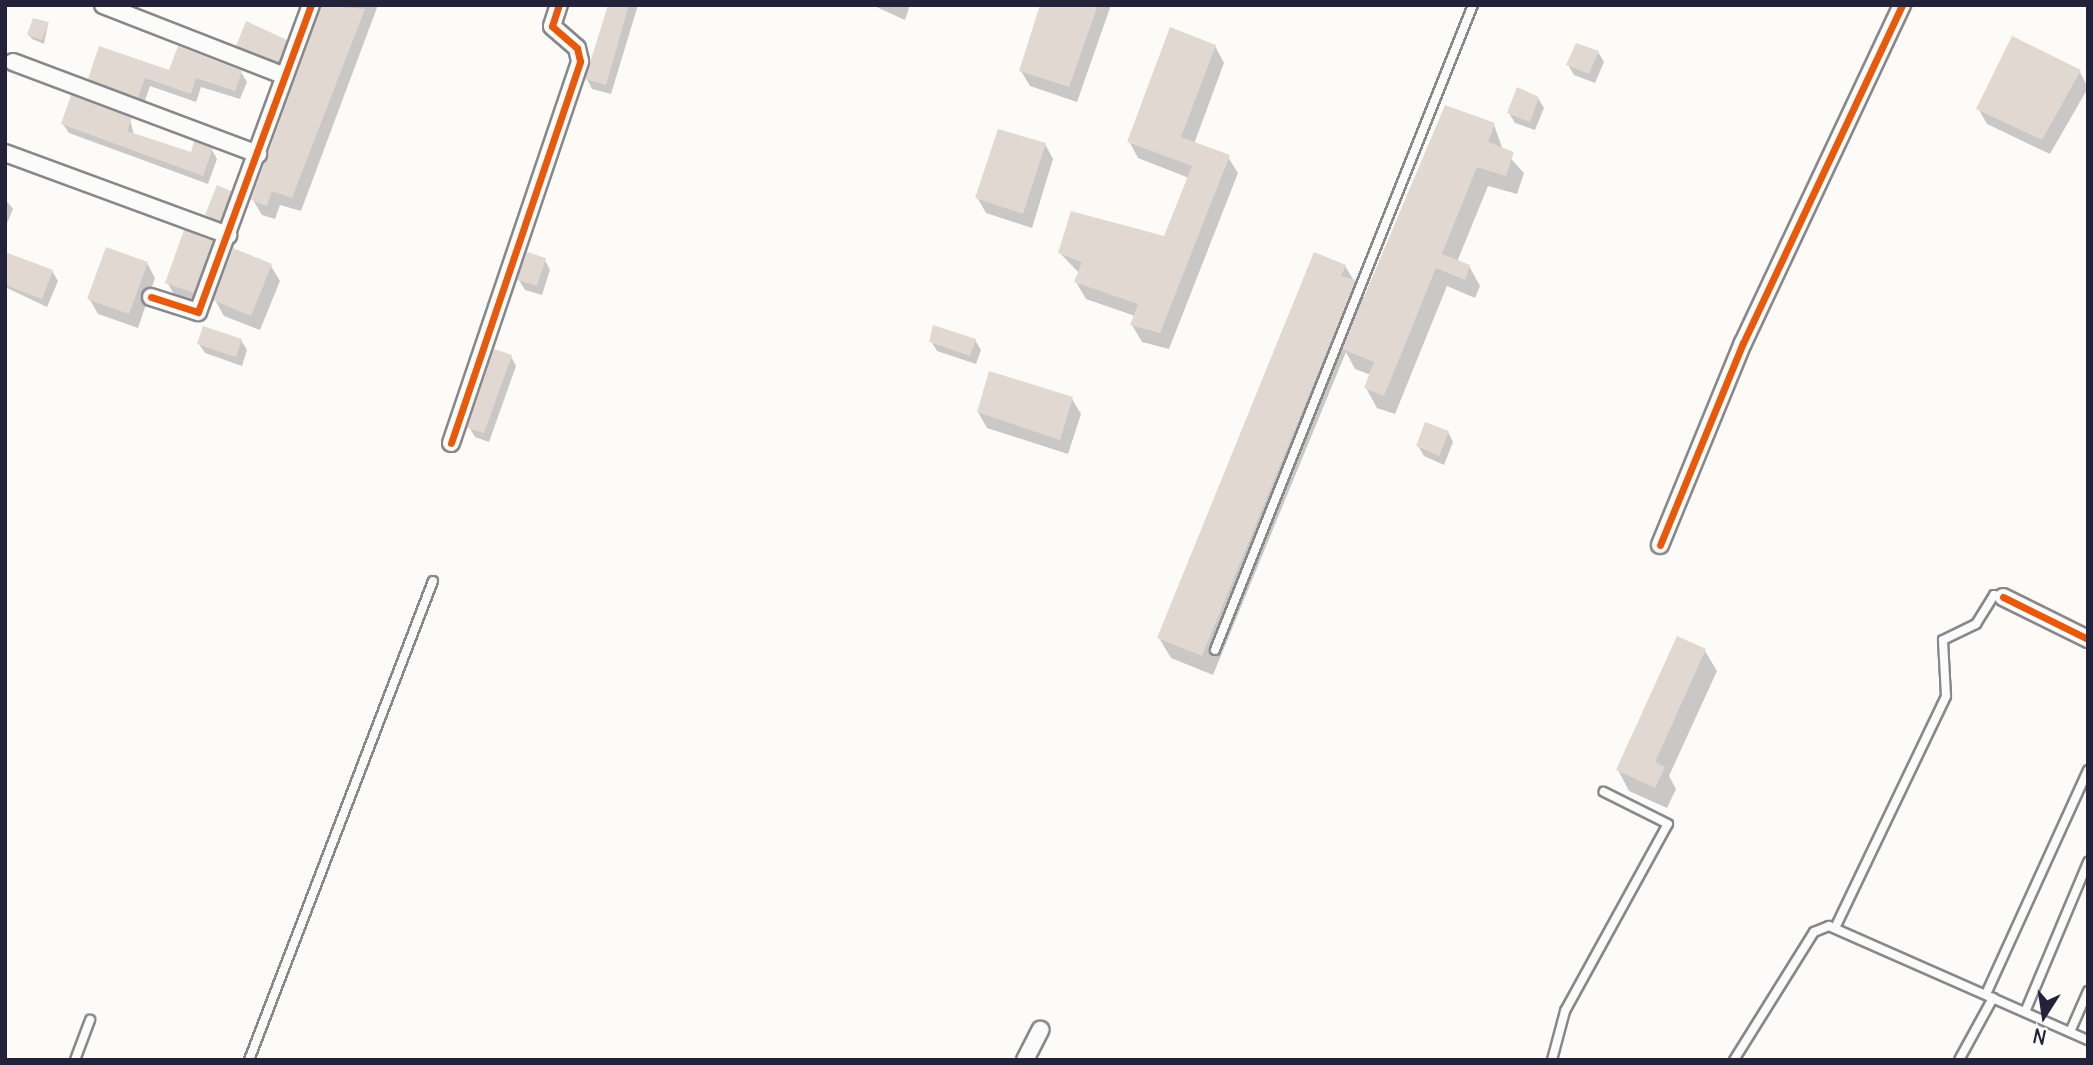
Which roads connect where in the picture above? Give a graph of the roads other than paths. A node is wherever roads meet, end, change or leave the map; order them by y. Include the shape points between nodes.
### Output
1 (103, 5) edge
2 (311, 5) edge
3 (559, 5) edge
4 (1473, 5) edge
5 (1902, 5) edge
6 (13, 62) dead end
7 (285, 76) junction
8 (5, 153) edge
9 (258, 154) junction
10 (228, 235) junction
11 (151, 297) dead end
12 (451, 443) dead end
13 (1660, 545) dead end
14 (433, 581) dead end
15 (2003, 597) joint
16 (2088, 639) edge
17 (1215, 650) dead end
18 (2088, 770) edge
19 (1604, 792) dead end
20 (2088, 862) edge
21 (1835, 928) junction
22 (2088, 991) edge
23 (1989, 996) junction
24 (2025, 1012) junction
25 (90, 1020) dead end
26 (1040, 1030) dead end
27 (2070, 1032) junction
28 (2088, 1040) edge
29 (75, 1060) edge
30 (249, 1060) edge
31 (1025, 1060) edge
32 (1552, 1060) edge
33 (1734, 1060) edge
34 (1959, 1060) edge

1 - 7 street
2 - 7 street
3 - 12 street via 552,26 577,48 580,61
4 - 17 lane
5 - 13 street via 1742,342
6 - 9 street
7 - 9 street
8 - 10 street
9 - 10 street
10 - 11 street via 198,312
14 - 30 lane
15 - 16 street
15 - 21 lane via 1994,595 1976,624 1943,640 1946,696
18 - 23 lane
19 - 32 lane via 1668,824 1564,1011
20 - 24 lane
21 - 23 lane
21 - 33 lane via 1814,932
22 - 27 lane
23 - 24 lane
23 - 34 lane
24 - 27 lane
25 - 29 lane
26 - 31 street
27 - 28 lane

